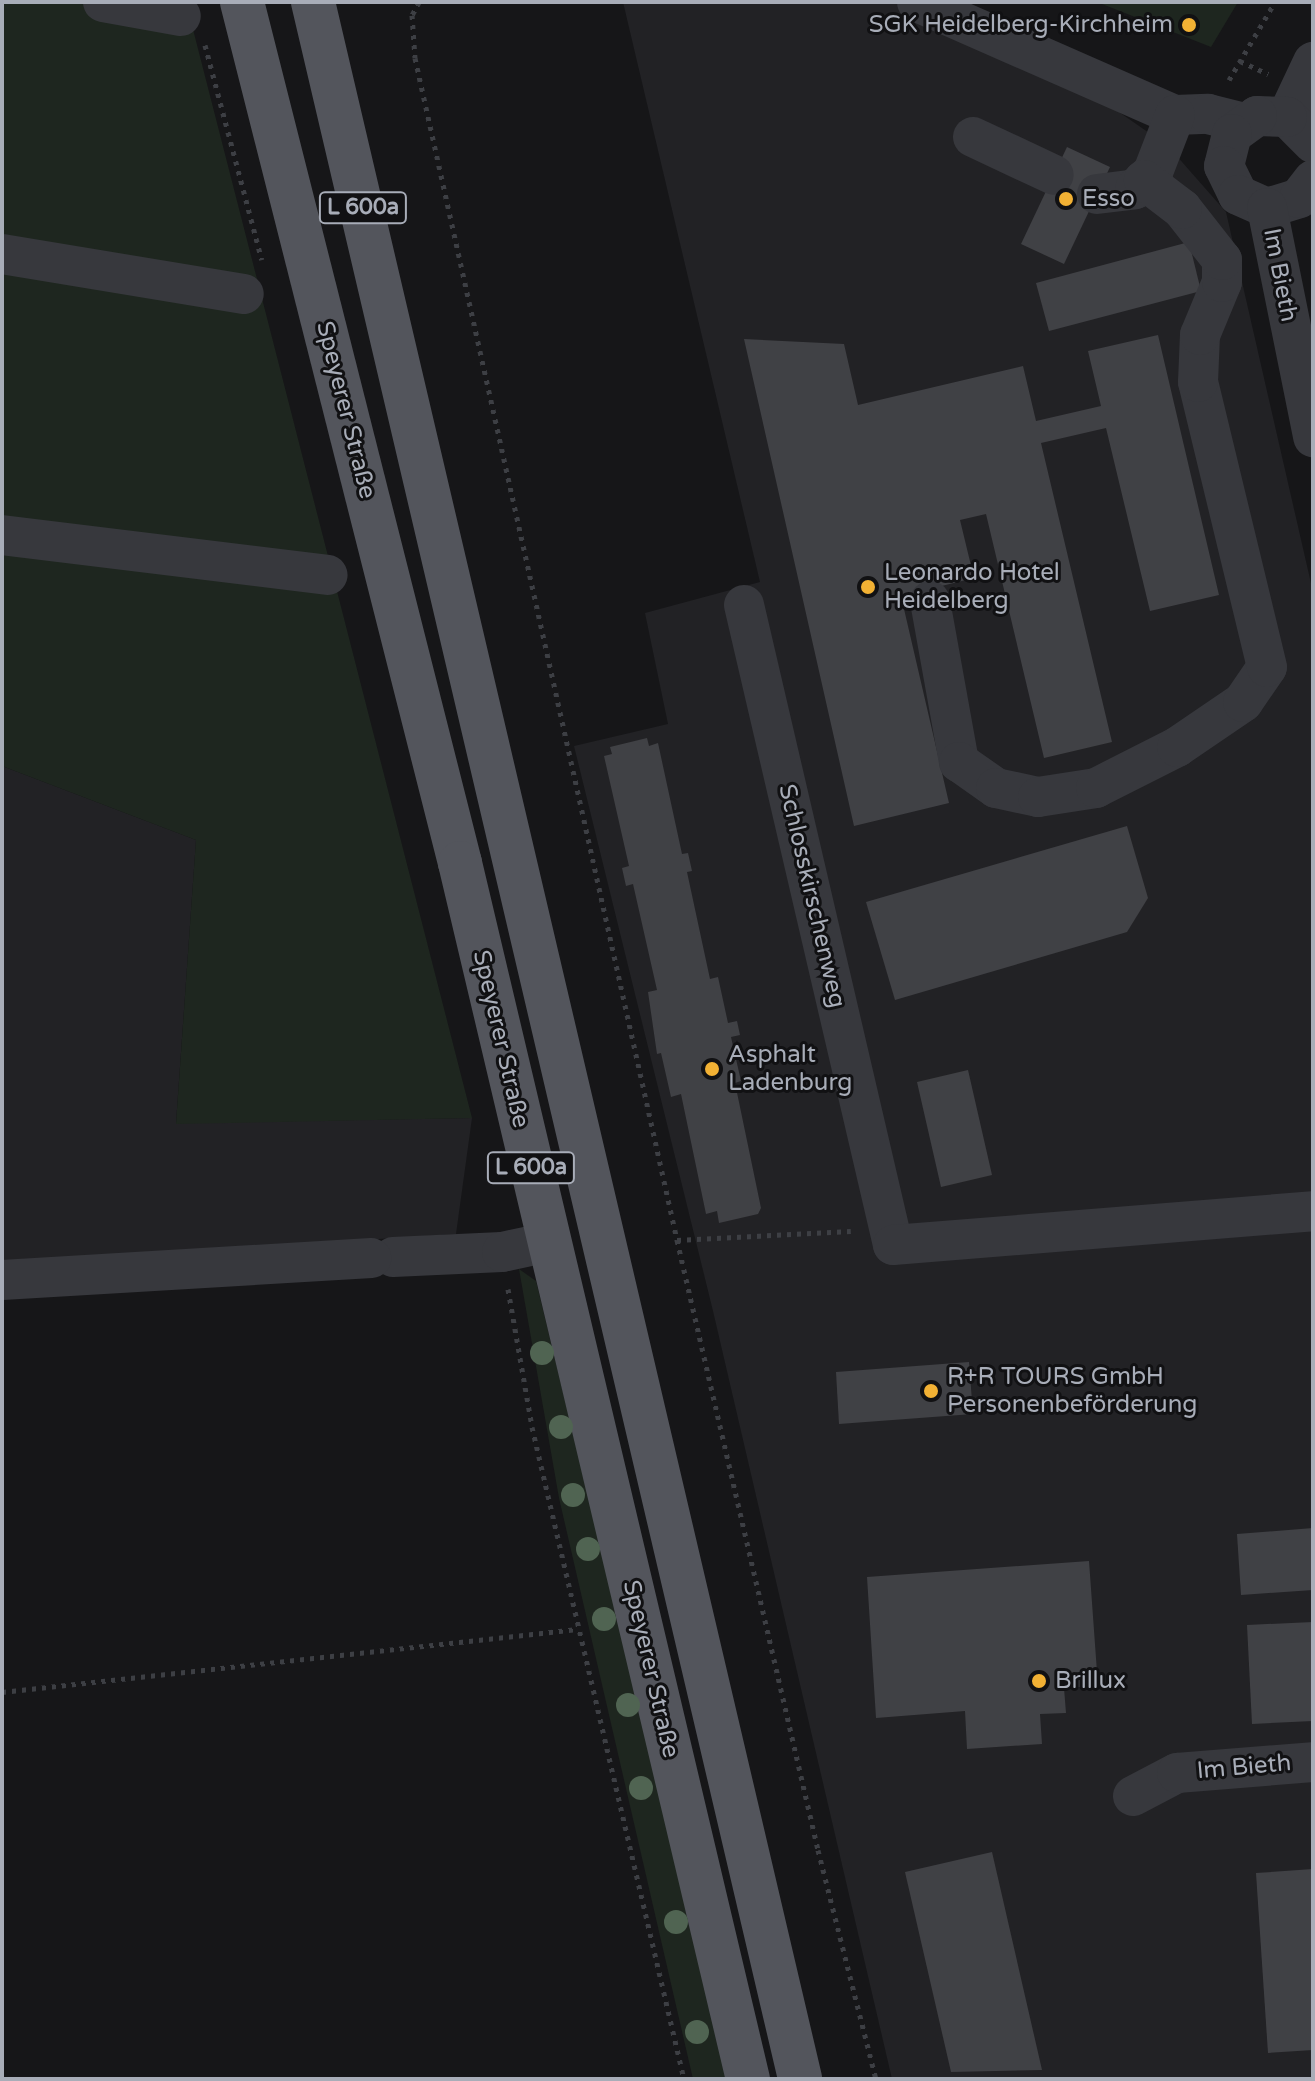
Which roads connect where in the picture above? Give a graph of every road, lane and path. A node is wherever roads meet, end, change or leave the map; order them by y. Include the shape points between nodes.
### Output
1 (103, 2) edge
2 (242, 2) edge
3 (313, 2) edge
4 (337, 2) edge
5 (419, 2) edge
6 (917, 2) edge
7 (1275, 2) edge
8 (191, 24) joint
9 (1240, 61) dead end
10 (1313, 62) edge
11 (329, 68) junction
12 (1175, 115) junction
13 (1244, 123) junction
14 (1300, 130) edge
15 (973, 137) dead end
16 (1224, 166) junction
17 (1054, 175) dead end
18 (1144, 180) junction
19 (1313, 181) edge
20 (1097, 194) dead end
21 (1267, 208) junction
22 (2, 254) edge
23 (253, 278) joint
24 (1313, 437) edge
25 (2, 535) edge
26 (328, 575) dead end
27 (930, 601) dead end
28 (744, 605) dead end
29 (1313, 1211) edge
30 (677, 1240) junction
31 (549, 1242) junction
32 (893, 1245) junction
33 (502, 1252) junction
34 (2, 1280) edge
35 (578, 1629) junction
36 (2, 1692) edge
37 (1313, 1762) edge
38 (1133, 1796) dead end
39 (684, 2079) edge
40 (748, 2079) edge
41 (800, 2079) edge
42 (876, 2079) edge

1 - 8 street
2 - 31 main road, Speyerer Straße / L 600a via 460,863
3 - 11 main road, Speyerer Straße / L 600a
4 - 11 street
5 - 30 path via 412,15 415,58
6 - 12 street
7 - 9 path
8 - 23 path
10 - 14 street
11 - 41 main road, Speyerer Straße / L 600a
12 - 13 street via 1208,114
12 - 16 street
12 - 18 street via 1153,172
13 - 14 street via 1272,114
13 - 16 street via 1232,134
15 - 17 street
16 - 21 street via 1238,195
18 - 20 street via 1135,189
18 - 27 street via 1182,209 1222,260 1222,282 1200,335 1198,382 1267,667 1243,702 1177,747 1096,788 1038,797 996,788 959,762
19 - 21 street via 1299,198
21 - 24 street, Im Bieth
22 - 23 street
25 - 26 street
28 - 32 street, Schlosskirschenweg
29 - 32 street
30 - 32 path via 841,1228
30 - 42 path
31 - 33 street
31 - 40 main road, Speyerer Straße / L 600a
33 - 34 street
33 - 35 path via 532,1427
35 - 36 path
35 - 39 path
37 - 38 street, Im Bieth via 1177,1773

